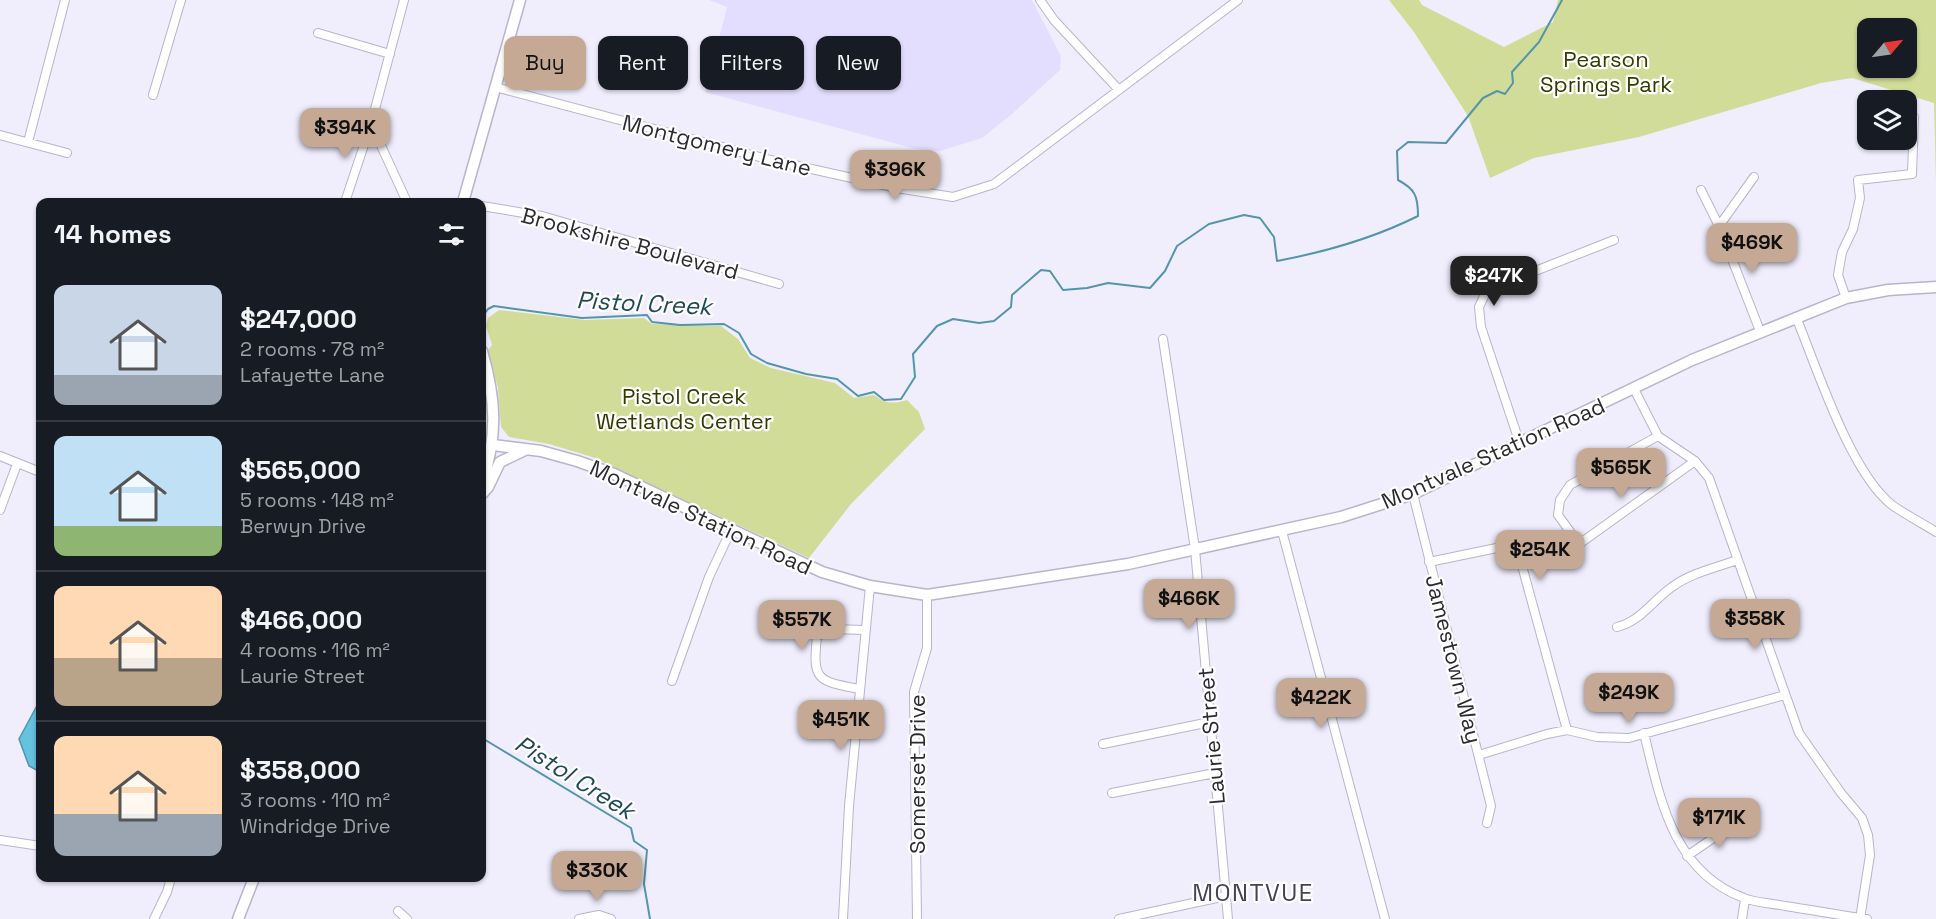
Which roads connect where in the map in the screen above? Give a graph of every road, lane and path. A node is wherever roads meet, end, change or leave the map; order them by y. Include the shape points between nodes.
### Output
1 (65, 0) edge
2 (181, 0) edge
3 (404, 0) edge
4 (520, 0) edge
5 (1040, 0) edge
6 (1238, 0) edge
7 (318, 33) dead end
8 (390, 54) junction
9 (495, 87) junction
10 (1119, 90) junction
11 (153, 94) dead end
12 (371, 124) junction
13 (0, 135) edge
14 (28, 142) junction
15 (1913, 150) edge
16 (67, 153) dead end
17 (1754, 177) dead end
18 (1701, 190) dead end
19 (346, 198) edge
20 (405, 198) edge
21 (464, 198) edge
22 (486, 207) edge
23 (1719, 226) junction
24 (1614, 240) dead end
25 (778, 284) dead end
26 (1936, 287) edge
27 (1846, 298) junction
28 (1796, 317) junction
29 (1760, 331) junction
30 (1163, 339) dead end
31 (486, 369) edge
32 (1634, 389) junction
33 (1658, 436) junction
34 (1520, 444) junction
35 (493, 445) junction
36 (527, 449) junction
37 (0, 456) edge
38 (1695, 461) junction
39 (16, 464) junction
40 (486, 469) edge
41 (36, 470) edge
42 (486, 490) edge
43 (1413, 494) junction
44 (0, 510) edge
45 (730, 530) junction
46 (1282, 531) junction
47 (1936, 532) edge
48 (1579, 544) junction
49 (1195, 549) junction
50 (1561, 557) dead end
51 (1737, 560) junction
52 (1429, 562) junction
53 (870, 586) junction
54 (927, 595) junction
55 (1617, 627) dead end
56 (865, 630) junction
57 (672, 681) dead end
58 (859, 689) junction
59 (1785, 695) junction
60 (1210, 722) junction
61 (1567, 730) junction
62 (1644, 733) junction
63 (1103, 744) dead end
64 (1479, 755) junction
65 (1215, 773) junction
66 (1112, 793) dead end
67 (1487, 823) dead end
68 (1746, 827) dead end
69 (0, 840) edge
70 (36, 845) edge
71 (1687, 856) junction
72 (170, 882) edge
73 (252, 882) edge
74 (1226, 896) junction
75 (1745, 899) junction
76 (398, 911) dead end
77 (154, 919) edge
78 (238, 919) edge
79 (407, 919) edge
80 (579, 919) edge
81 (610, 919) edge
82 (843, 919) edge
83 (917, 919) edge
84 (1119, 919) edge
85 (1228, 919) edge
86 (1385, 919) edge
87 (1742, 919) edge
88 (1862, 919) edge

1 - 14 street
2 - 11 street
3 - 8 street
4 - 9 street
5 - 10 street
6 - 10 street, Montgomery Lane
7 - 8 street
8 - 12 street
9 - 10 street, Montgomery Lane via 771,160 897,188 953,196 994,184
9 - 21 street
12 - 19 street
12 - 20 street
13 - 14 street
14 - 16 street
15 - 27 street via 1912,174 1858,180 1860,198 1838,274
17 - 23 street
18 - 23 street
22 - 25 street, Brookshire Boulevard via 542,216
23 - 29 street
24 - 34 street via 1487,290 1479,307
26 - 27 street, Montvale Station Road
27 - 28 street, Montvale Station Road
28 - 29 street, Montvale Station Road
28 - 47 street via 1839,424 1868,478 1892,505
29 - 32 street, Montvale Station Road
30 - 49 street, Laurie Street
31 - 35 street via 494,405
32 - 33 street
32 - 34 street, Montvale Station Road
33 - 38 street
33 - 48 street via 1570,485 1560,500 1558,515
34 - 43 street, Montvale Station Road
35 - 36 street, Montvale Station Road
35 - 40 street
36 - 42 street via 500,462
36 - 45 street, Montvale Station Road via 614,474
37 - 39 street
38 - 48 street
38 - 51 street via 1710,478
39 - 41 street
39 - 44 street
43 - 46 street, Montvale Station Road
43 - 52 street, Jamestown Way
45 - 53 street, Montvale Station Road via 822,572
45 - 57 street
46 - 49 street, Montvale Station Road
46 - 86 street
48 - 50 street
49 - 54 street, Montvale Station Road via 1128,564
49 - 60 street, Laurie Street
51 - 55 street via 1684,579 1632,623
51 - 59 street
52 - 61 street via 1516,544
52 - 64 street, Jamestown Way
53 - 54 street, Montvale Station Road
53 - 56 street
54 - 83 street, Somerset Drive via 927,648 914,692
56 - 58 street
56 - 58 street via 829,629 817,637 814,659 815,672 823,680
58 - 82 street
59 - 62 street
59 - 88 street via 1799,733 1862,818 1868,835 1870,855
60 - 63 street
60 - 65 street, Laurie Street
61 - 62 street via 1616,738
61 - 64 street
62 - 71 street via 1668,819
64 - 67 street, Jamestown Way via 1491,806
65 - 66 street
65 - 74 street, Laurie Street
68 - 71 street via 1725,830
69 - 70 street
71 - 75 street via 1714,884
72 - 77 street
73 - 78 street
74 - 84 street
74 - 85 street, Laurie Street
75 - 87 street
75 - 88 street
76 - 79 street
80 - 81 street via 599,915

